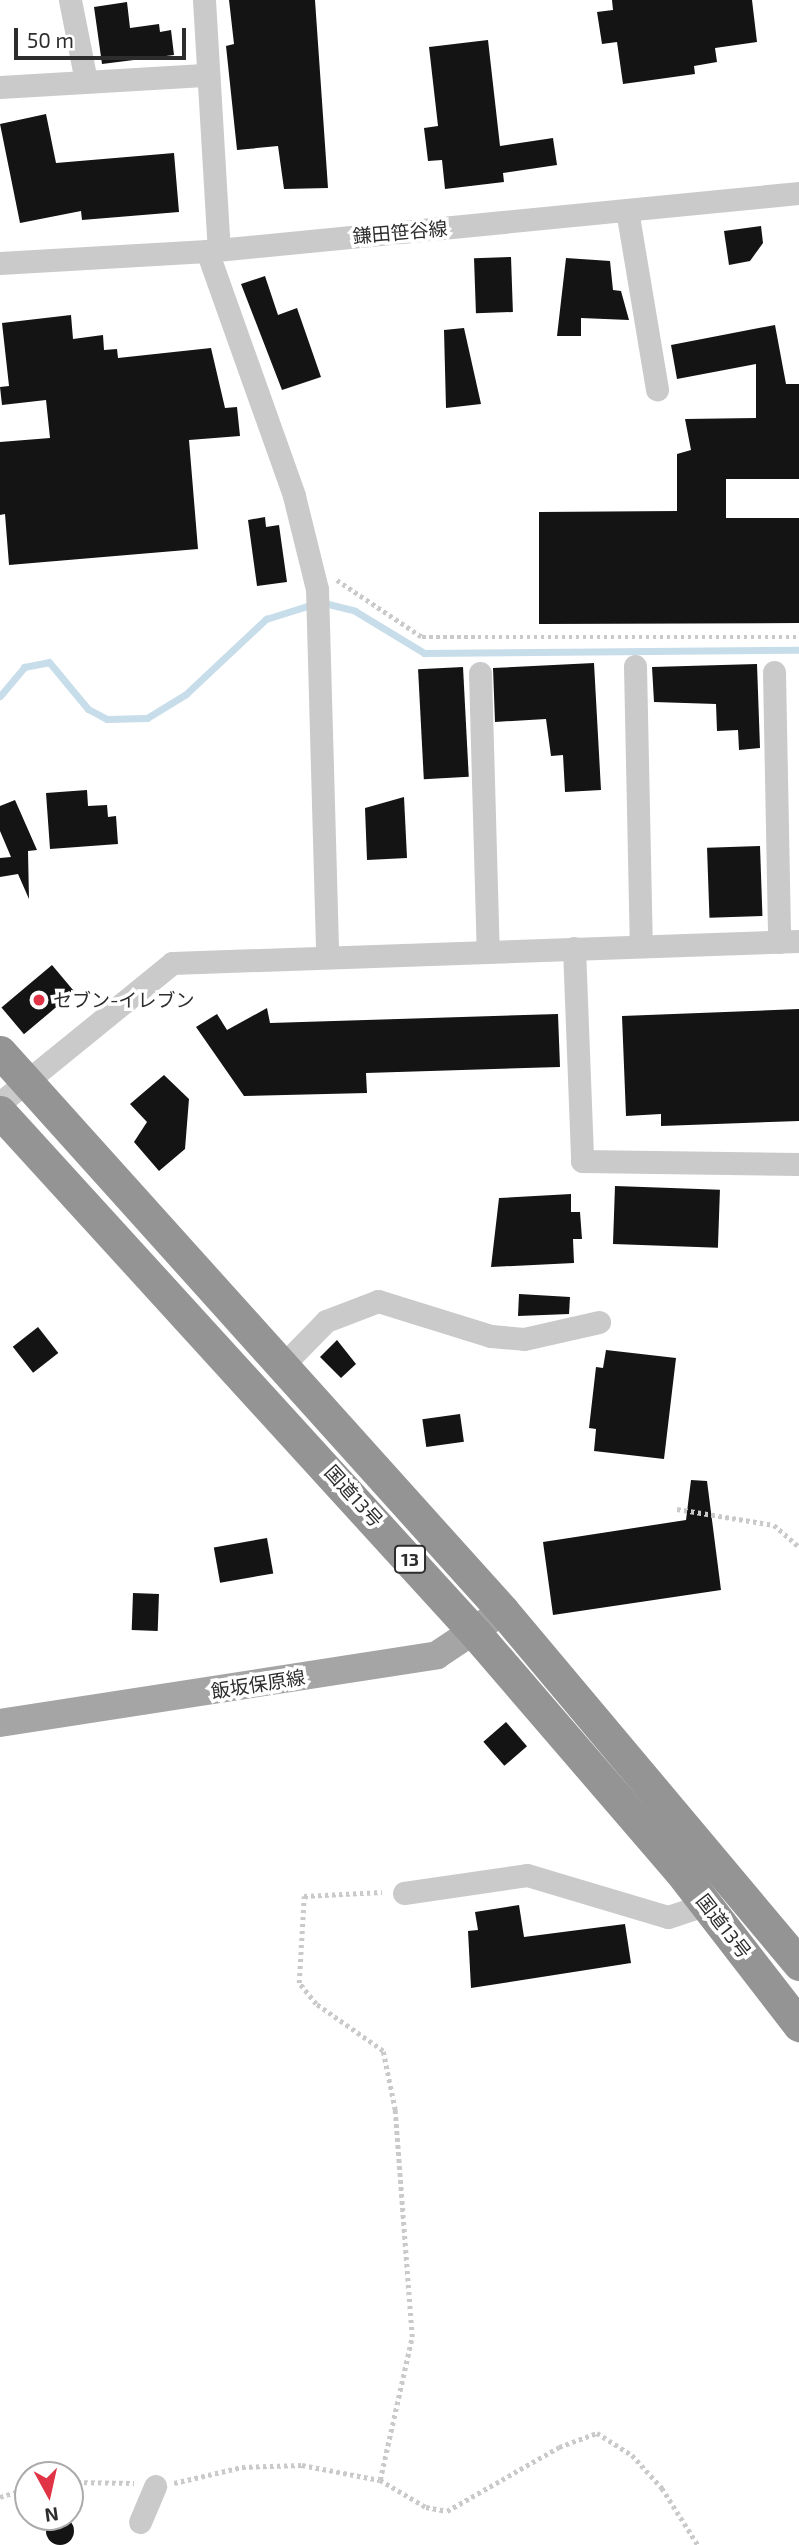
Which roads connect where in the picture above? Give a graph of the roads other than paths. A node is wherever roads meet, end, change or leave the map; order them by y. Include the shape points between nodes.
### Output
1 (70, 0) edge
2 (204, 0) edge
3 (204, 75) junction
4 (86, 81) junction
5 (0, 87) edge
6 (799, 193) edge
7 (627, 210) junction
8 (213, 250) junction
9 (0, 263) edge
10 (657, 390) dead end
11 (635, 666) dead end
12 (774, 672) dead end
13 (480, 673) dead end
14 (789, 942) edge
15 (641, 946) junction
16 (574, 948) junction
17 (488, 951) junction
18 (327, 956) junction
19 (0, 1052) edge
20 (27, 1084) junction
21 (0, 1103) edge
22 (0, 1112) edge
23 (799, 1164) edge
24 (599, 1322) dead end
25 (282, 1366) junction
26 (503, 1612) junction
27 (477, 1634) junction
28 (0, 1723) edge
29 (404, 1894) road end
30 (707, 1904) junction
31 (799, 1964) edge
32 (799, 2025) edge
33 (155, 2486) road end
34 (140, 2522) dead end

1 - 4 street
2 - 3 street
3 - 4 street
3 - 8 street
4 - 5 street
6 - 7 street, 鎌田笹谷線
7 - 8 street, 鎌田笹谷線
7 - 10 street
8 - 9 street, 鎌田笹谷線
8 - 18 street via 317,589
11 - 15 street
12 - 14 street
13 - 17 street
14 - 15 street
15 - 16 street
16 - 17 street
16 - 23 street via 582,1161
17 - 18 street
18 - 20 street via 172,963
19 - 20 highway, 国道13号 / 13
20 - 21 street
20 - 25 highway, 国道13号 / 13
22 - 27 highway, 国道13号 / 13
24 - 25 street via 536,1337 491,1336 378,1301 326,1321
25 - 26 highway, 国道13号 / 13
26 - 27 main road, 飯坂保原線
26 - 31 highway, 国道13号 / 13
27 - 28 main road, 飯坂保原線 via 437,1656
27 - 30 highway, 国道13号 / 13
29 - 30 street via 527,1875 668,1917
30 - 32 highway, 国道13号 / 13
33 - 34 street

